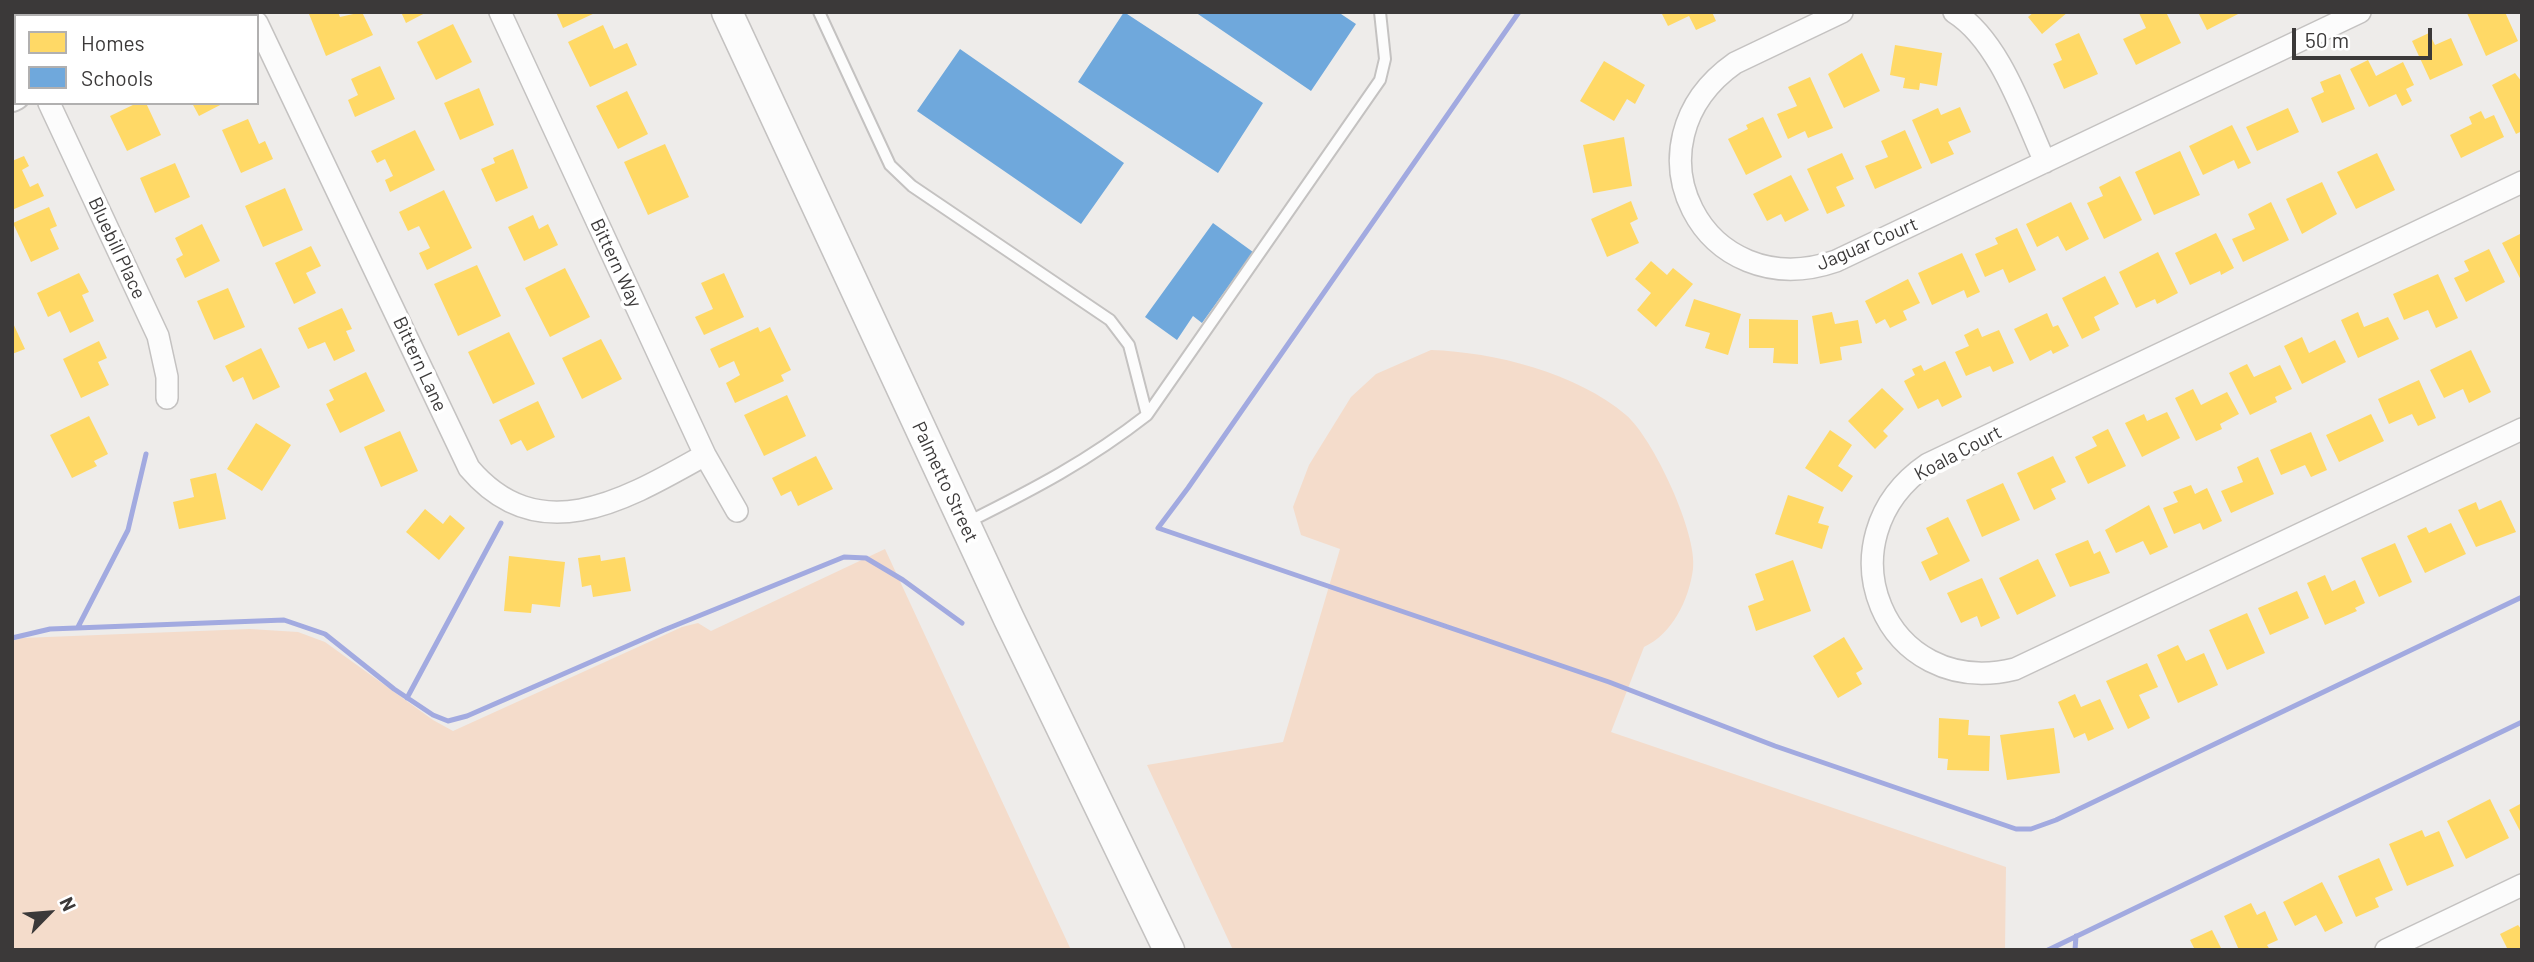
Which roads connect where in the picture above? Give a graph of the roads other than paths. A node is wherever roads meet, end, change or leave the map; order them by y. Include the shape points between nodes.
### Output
1 (500, 12) edge
2 (727, 12) edge
3 (820, 12) edge
4 (1380, 12) edge
5 (1842, 12) edge
6 (1954, 12) edge
7 (2360, 12) edge
8 (259, 27) edge
9 (51, 105) edge
10 (2045, 162) junction
11 (2522, 182) edge
12 (167, 398) dead end
13 (1147, 415) junction
14 (2522, 429) edge
15 (705, 455) junction
16 (737, 511) dead end
17 (965, 524) junction
18 (2522, 885) edge
19 (1169, 950) edge
20 (2386, 950) edge

1 - 15 street, Bittern Way
2 - 17 main road, Palmetto Street
3 - 13 lane via 890,165 912,186 1110,320 1129,345
4 - 13 lane via 1385,59 1380,80
5 - 10 street, Jaguar Court via 1735,63 1708,86 1689,115 1681,149 1682,184 1695,217 1728,251 1773,269 1821,267
6 - 10 street via 1975,28 1995,55
7 - 10 street, Jaguar Court
8 - 15 street, Bittern Lane via 478,479 520,506 570,513 610,502
9 - 12 street, Bluebill Place via 158,336
11 - 14 street, Koala Court via 1928,464 1902,485 1882,513 1872,545 1872,579 1882,611 1912,649 1953,671 2000,673 2164,601
13 - 17 lane via 1058,477
15 - 16 street, Bittern Way
17 - 19 main road, Palmetto Street
18 - 20 street

